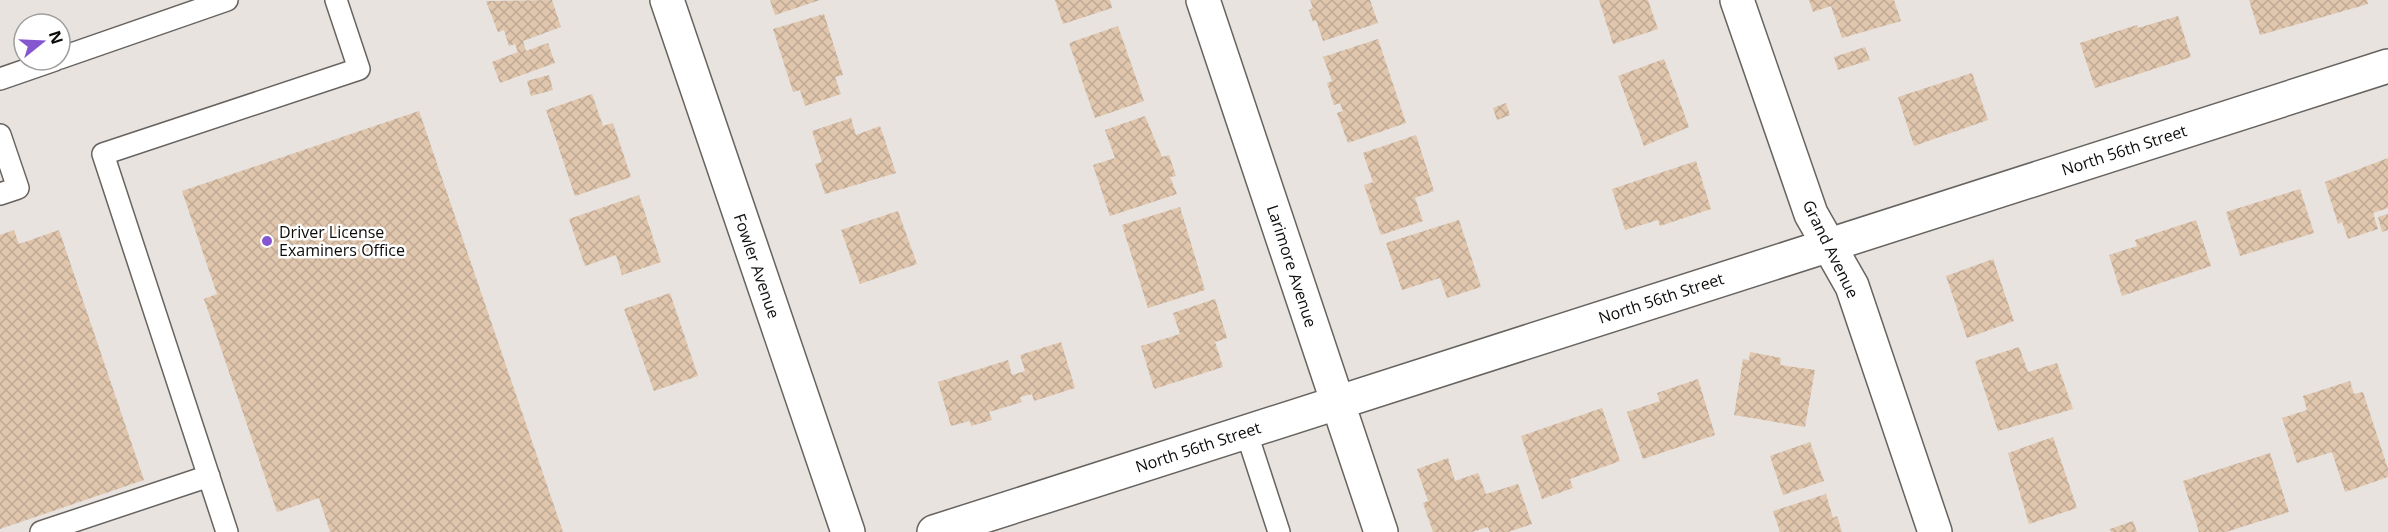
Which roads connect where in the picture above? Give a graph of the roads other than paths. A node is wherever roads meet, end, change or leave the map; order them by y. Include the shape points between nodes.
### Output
1 (226, 0) edge
2 (336, 0) edge
3 (667, 0) edge
4 (1203, 0) edge
5 (1737, 0) edge
6 (72, 54) edge
7 (2388, 66) edge
8 (20, 72) edge
9 (0, 79) edge
10 (0, 135) edge
11 (0, 194) edge
12 (1828, 245) junction
13 (1337, 402) junction
14 (1246, 431) junction
15 (209, 476) junction
16 (41, 532) edge
17 (227, 532) edge
18 (848, 532) edge
19 (934, 532) edge
20 (1279, 532) edge
21 (1381, 532) edge
22 (1935, 532) edge

1 - 6 lane
2 - 15 lane via 359,69 103,154
3 - 18 street, Fowler Avenue
4 - 13 street, Larimore Avenue
5 - 12 street, Grand Avenue via 1810,214
7 - 12 street, North 56th Street
8 - 9 lane
10 - 11 lane via 18,188
12 - 13 street, North 56th Street
12 - 22 street, Grand Avenue via 1852,286
13 - 14 street, North 56th Street
13 - 21 street, Larimore Avenue
14 - 19 street, North 56th Street
14 - 20 lane
15 - 16 lane
15 - 17 lane

